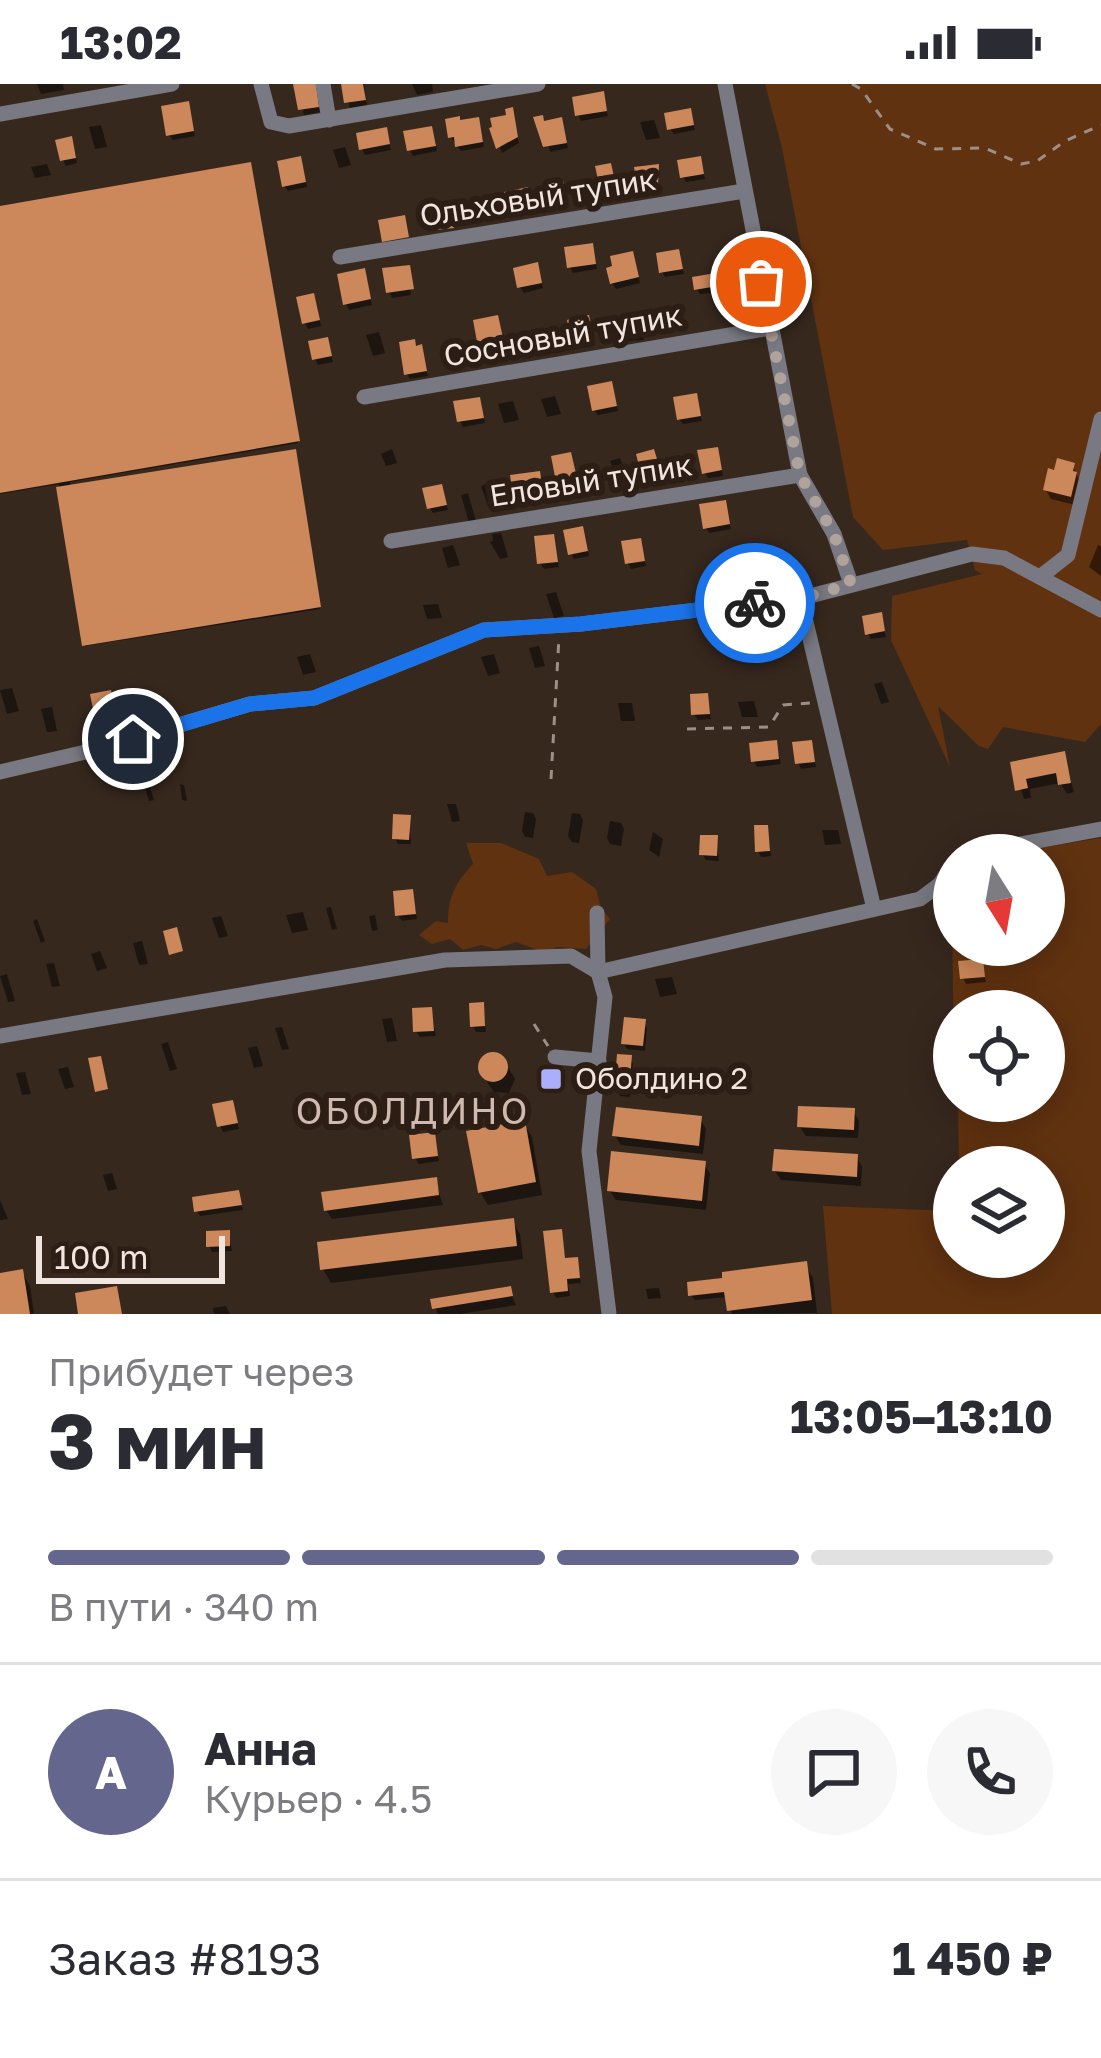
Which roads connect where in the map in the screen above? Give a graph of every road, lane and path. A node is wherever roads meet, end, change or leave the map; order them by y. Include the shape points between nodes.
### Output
1 (172, 84) edge
2 (261, 84) edge
3 (323, 84) edge
4 (538, 84) edge
5 (725, 84) edge
6 (852, 84) edge
7 (0, 114) edge
8 (329, 120) junction
9 (1101, 125) edge
10 (744, 191) junction
11 (340, 257) dead end
12 (770, 328) junction
13 (364, 397) dead end
14 (1101, 419) edge
15 (800, 475) junction
16 (391, 541) dead end
17 (1040, 577) junction
18 (851, 584) junction
19 (802, 605) junction
20 (1100, 607) edge
21 (560, 624) junction
22 (825, 702) junction
23 (687, 729) dead end
24 (0, 772) edge
25 (551, 779) dead end
26 (1101, 830) edge
27 (1065, 836) edge
28 (933, 890) edge
29 (874, 909) junction
30 (597, 913) dead end
31 (598, 972) junction
32 (534, 1024) dead end
33 (0, 1036) edge
34 (556, 1058) joint
35 (599, 1061) junction
36 (609, 1314) edge

1 - 7 street
2 - 8 street via 271,122
3 - 8 street
4 - 8 street
5 - 10 street
6 - 9 path via 890,129 936,149 985,148 1021,164
10 - 11 street, Ольховый тупик
10 - 12 street
12 - 13 street, Сосновый тупик
12 - 15 street
14 - 17 street via 1068,555
15 - 16 street, Еловый тупик
15 - 18 street
17 - 18 street via 1004,558 972,554
17 - 20 street
18 - 19 street
19 - 21 street via 789,599
19 - 22 street
21 - 24 street via 484,630 314,698 250,704
21 - 25 path
22 - 23 path via 783,705 770,727
22 - 29 street
26 - 27 street
28 - 29 street
29 - 31 street
30 - 31 street
31 - 33 street via 571,956 445,960
31 - 35 street
32 - 34 path
34 - 35 street
35 - 36 street via 589,1151

